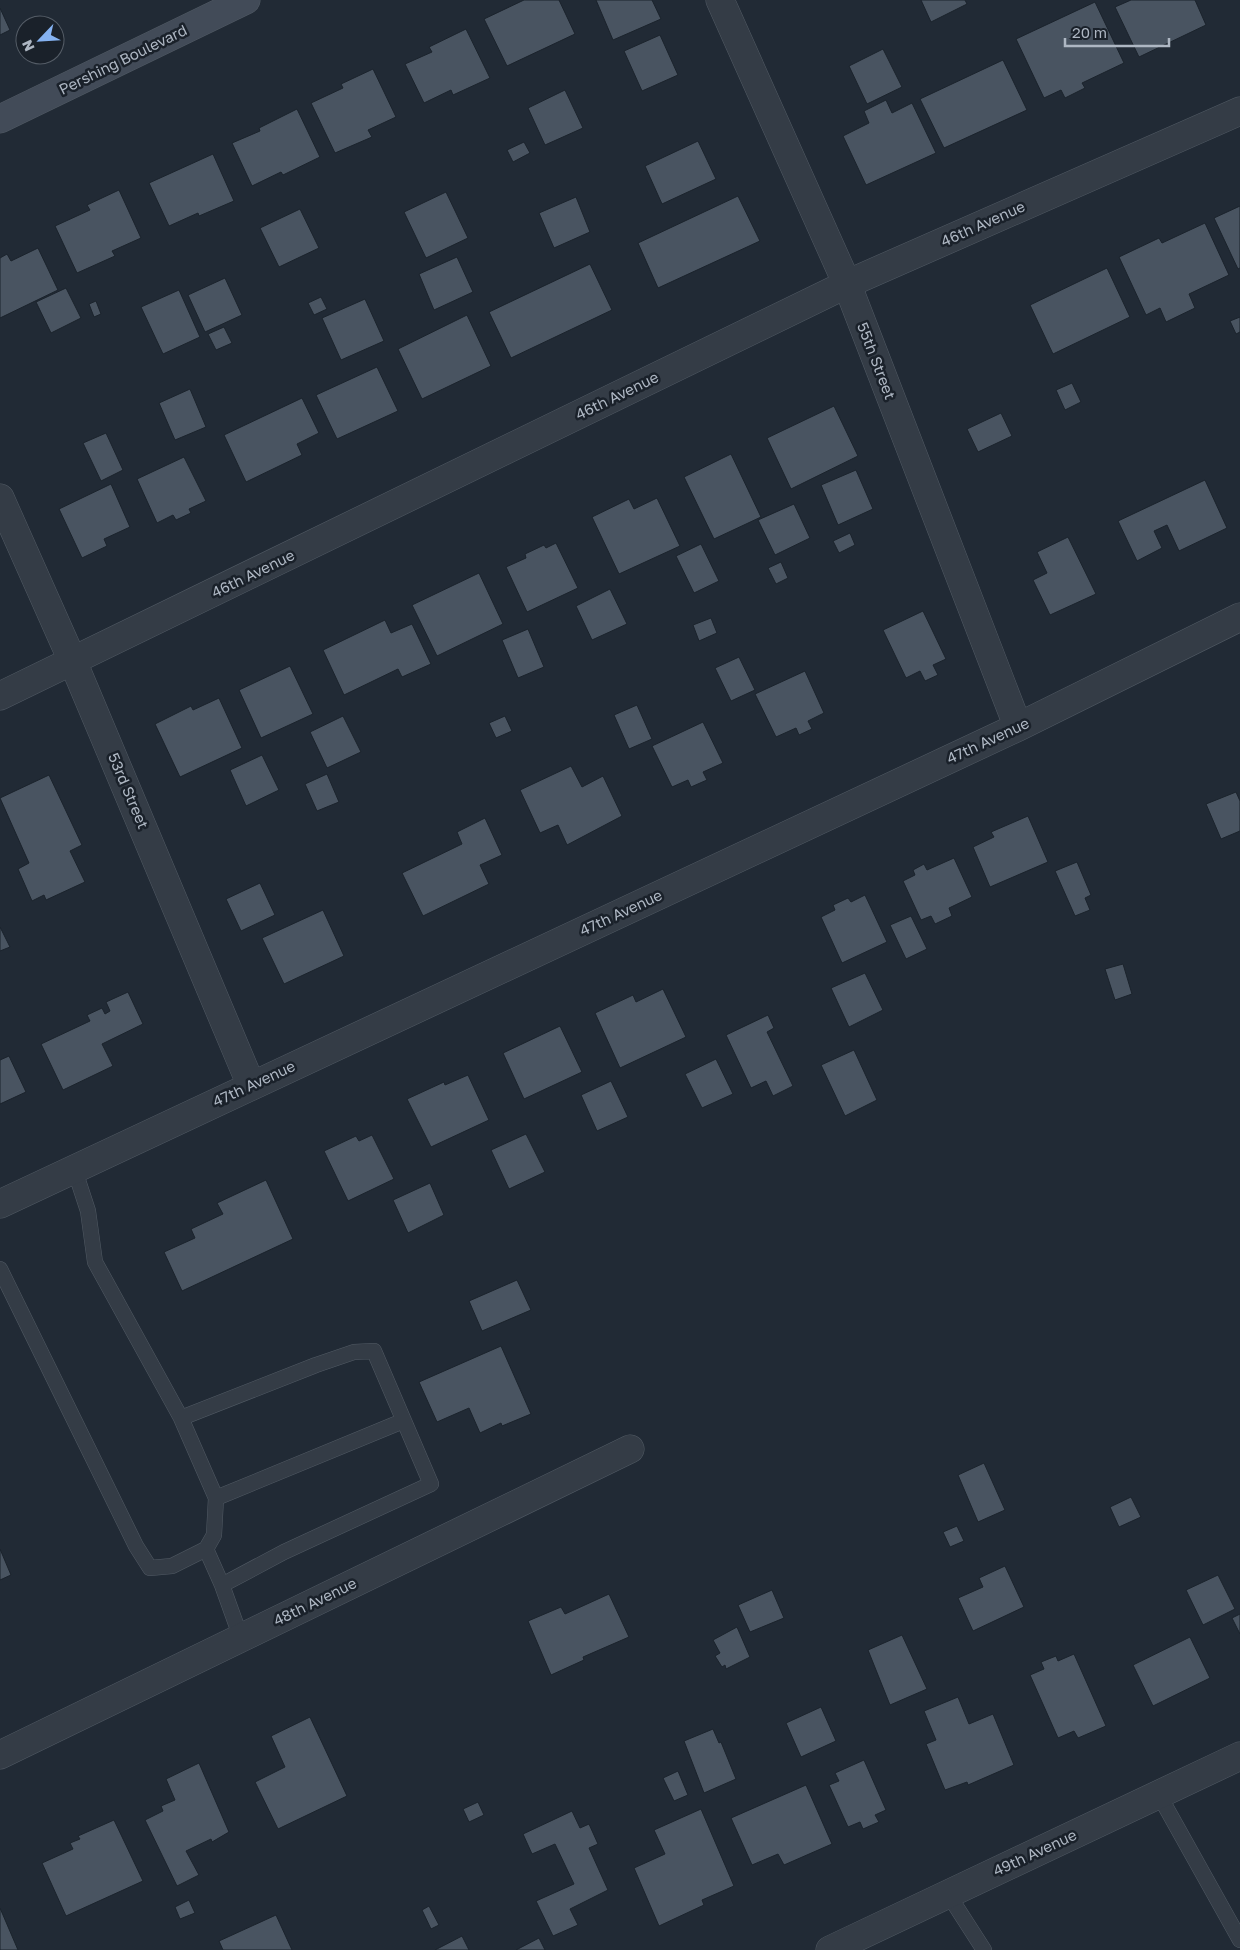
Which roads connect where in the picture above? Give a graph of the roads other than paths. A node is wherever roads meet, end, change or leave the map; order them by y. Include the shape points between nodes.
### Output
1 (246, 0) edge
2 (720, 0) edge
3 (1240, 111) edge
4 (0, 119) edge
5 (847, 284) junction
6 (0, 498) edge
7 (1240, 617) edge
8 (73, 662) junction
9 (0, 696) edge
10 (1018, 727) junction
11 (251, 1085) junction
12 (74, 1168) junction
13 (0, 1204) edge
14 (0, 1269) edge
15 (181, 1418) junction
16 (403, 1421) junction
17 (630, 1449) dead end
18 (216, 1498) junction
19 (206, 1549) junction
20 (222, 1585) junction
21 (241, 1638) junction
22 (0, 1755) edge
23 (1240, 1756) edge
24 (1159, 1795) junction
25 (948, 1894) junction
26 (1240, 1940) edge
27 (830, 1950) edge
28 (984, 1950) edge

1 - 4 street, Pershing Boulevard
2 - 5 street, 55th Street
3 - 5 street, 46th Avenue
5 - 8 street, 46th Avenue
5 - 10 street, 55th Street
6 - 8 street, 53rd Street
7 - 10 street, 47th Avenue
8 - 9 street, 46th Avenue
8 - 11 street, 53rd Street
10 - 11 street, 47th Avenue
11 - 12 street, 47th Avenue
12 - 13 street, 47th Avenue
12 - 15 lane via 88,1211 95,1262
14 - 19 lane via 136,1546 150,1568 172,1566
15 - 16 lane via 354,1352 374,1352
15 - 18 lane
16 - 18 lane
16 - 20 lane via 431,1484 284,1552
17 - 21 street, 48th Avenue
18 - 19 lane via 214,1535
19 - 20 lane
20 - 21 lane
21 - 22 street, 48th Avenue
23 - 24 street, 49th Avenue
24 - 25 street, 49th Avenue
24 - 26 lane
25 - 27 street, 49th Avenue
25 - 28 lane

